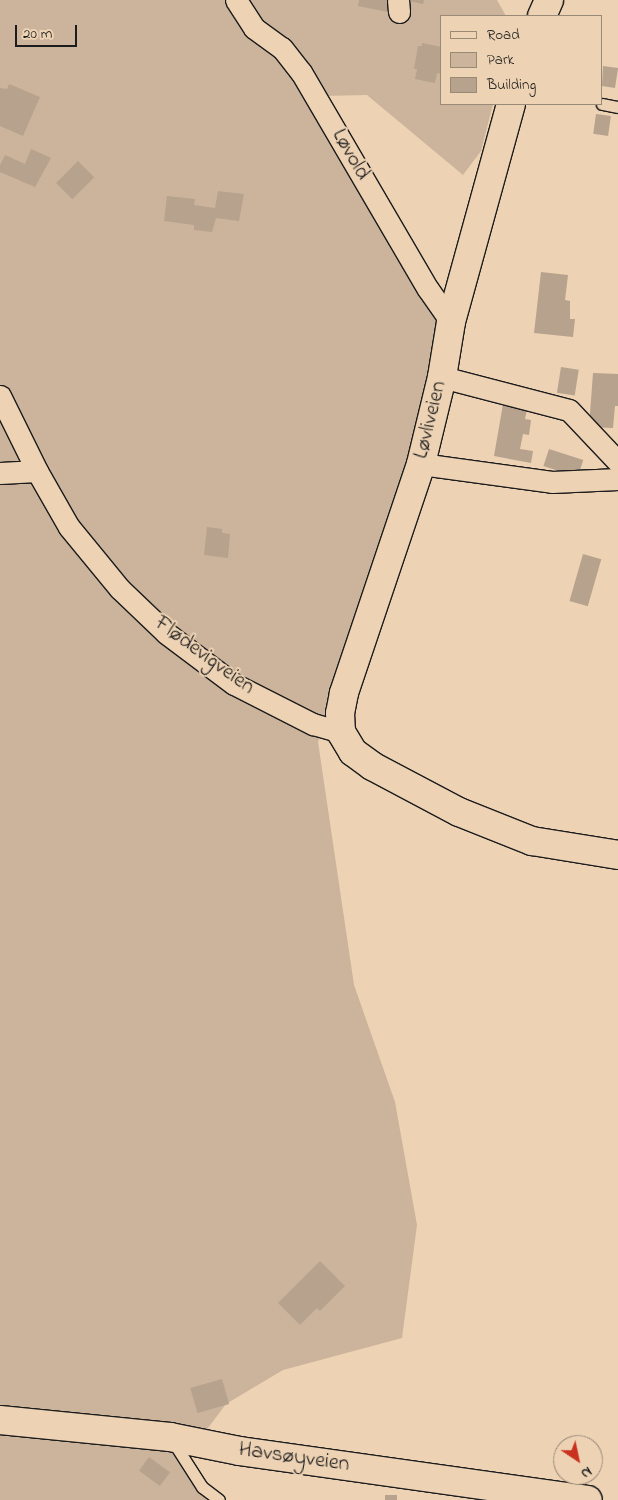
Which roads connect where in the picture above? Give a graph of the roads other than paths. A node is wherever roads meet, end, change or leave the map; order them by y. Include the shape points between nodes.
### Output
1 (236, 0) edge
2 (549, 0) edge
3 (542, 15) edge
4 (603, 104) edge
5 (511, 105) edge
6 (618, 107) edge
7 (451, 322) junction
8 (442, 377) junction
9 (0, 396) edge
10 (618, 462) edge
11 (421, 464) junction
12 (37, 471) junction
13 (0, 473) edge
14 (618, 480) edge
15 (341, 732) junction
16 (618, 855) edge
17 (0, 1420) edge
18 (170, 1437) junction
19 (219, 1500) edge
20 (588, 1500) edge

1 - 7 street, Løvold via 254,28 282,48 301,72 428,289
2 - 3 main road
4 - 6 lane
5 - 7 main road, Løvliveien
7 - 8 main road, Løvliveien
8 - 10 street via 569,410
8 - 11 main road, Løvliveien
9 - 12 street, Flødevigveien
11 - 14 street via 552,482
11 - 15 main road, Løvliveien via 344,693
12 - 13 street
12 - 15 street, Flødevigveien via 69,527 120,589 166,633 234,684 312,724
15 - 16 main road via 353,752 372,766 459,812 532,841
17 - 18 main road, Havsøyveien
18 - 19 lane via 202,1487
18 - 20 main road, Havsøyveien via 240,1451

